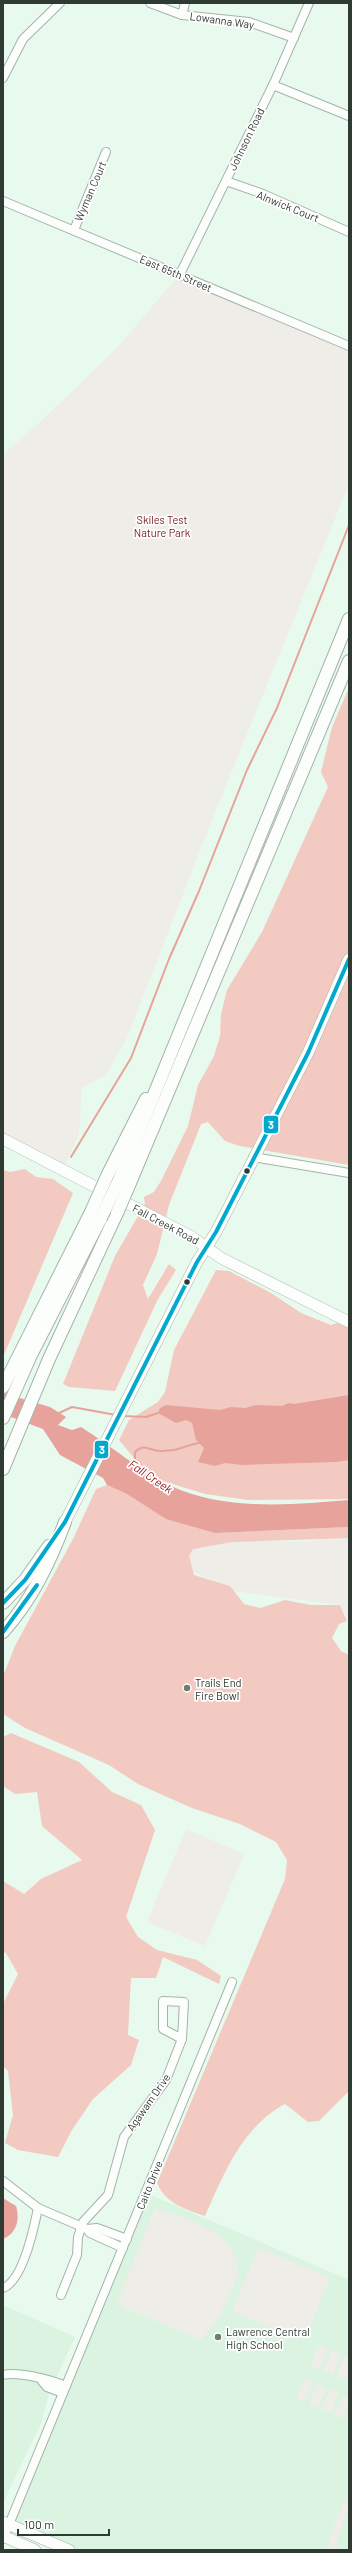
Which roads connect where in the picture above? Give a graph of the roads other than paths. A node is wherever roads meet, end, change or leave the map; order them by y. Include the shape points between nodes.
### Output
1 (60, 3) edge
2 (150, 3) edge
3 (184, 3) edge
4 (309, 3) edge
5 (182, 15) junction
6 (294, 38) junction
7 (3, 78) edge
8 (273, 84) junction
9 (349, 116) edge
10 (106, 152) dead end
11 (226, 181) junction
12 (3, 201) edge
13 (74, 230) junction
14 (349, 232) edge
15 (180, 274) junction
16 (349, 346) edge
17 (349, 619) edge
18 (349, 661) edge
19 (349, 959) edge
20 (174, 1047) junction
21 (3, 1138) edge
22 (253, 1156) junction
23 (349, 1173) edge
24 (125, 1182) junction
25 (96, 1215) junction
26 (206, 1247) junction
27 (349, 1322) edge
28 (26, 1353) junction
29 (3, 1387) edge
30 (3, 1404) edge
31 (3, 1418) edge
32 (4, 1465) edge
33 (65, 1522) junction
34 (3, 1603) edge
35 (3, 1632) edge
36 (232, 1982) dead end
37 (182, 2039) junction
38 (3, 2181) edge
39 (38, 2208) junction
40 (84, 2227) junction
41 (127, 2240) junction
42 (123, 2248) junction
43 (3, 2288) edge
44 (61, 2295) dead end
45 (3, 2375) edge
46 (65, 2390) junction
47 (5, 2532) edge
48 (35, 2550) edge
49 (69, 2550) edge

1 - 7 street via 23,39
2 - 5 street, Lowanna Way
3 - 5 street
4 - 6 street, Johnson Road
5 - 6 street, Lowanna Way via 249,22
6 - 8 street, Johnson Road
8 - 9 street
8 - 11 street, Johnson Road
10 - 13 street, Wyman Court
11 - 14 street, Alnwick Court via 263,194
11 - 15 street, Johnson Road
12 - 13 street, East 65th Street
13 - 15 street, East 65th Street
15 - 16 street, East 65th Street
17 - 20 highway
18 - 24 highway
19 - 22 main road via 314,1039
20 - 24 highway
20 - 25 highway, bridge via 108,1174
21 - 26 main road, Fall Creek Road via 192,1236
22 - 23 street
22 - 26 main road via 216,1232
24 - 25 highway, bridge
24 - 32 highway, bridge via 117,1213 49,1359
25 - 28 highway
25 - 28 highway via 38,1316
26 - 27 main road, Fall Creek Road via 221,1258
26 - 33 main road
28 - 29 highway
28 - 30 highway
28 - 31 highway
33 - 34 highway via 29,1575
33 - 35 highway via 35,1589
36 - 41 street, Caito Drive
37 - 37 street, Agawam Drive via 184,2002 163,2001 163,2029
37 - 40 street, Agawam Drive via 166,2080 124,2137 108,2195 90,2211
38 - 39 street
39 - 40 street
39 - 43 street via 23,2259 12,2281
40 - 41 street via 98,2228
40 - 42 street via 90,2233
40 - 44 street, Agawam Drive via 77,2255
41 - 42 street, Caito Drive
42 - 46 street, Caito Drive
45 - 46 street via 12,2373 42,2381 47,2387
46 - 47 street, Caito Drive
47 - 48 main road
47 - 49 main road

